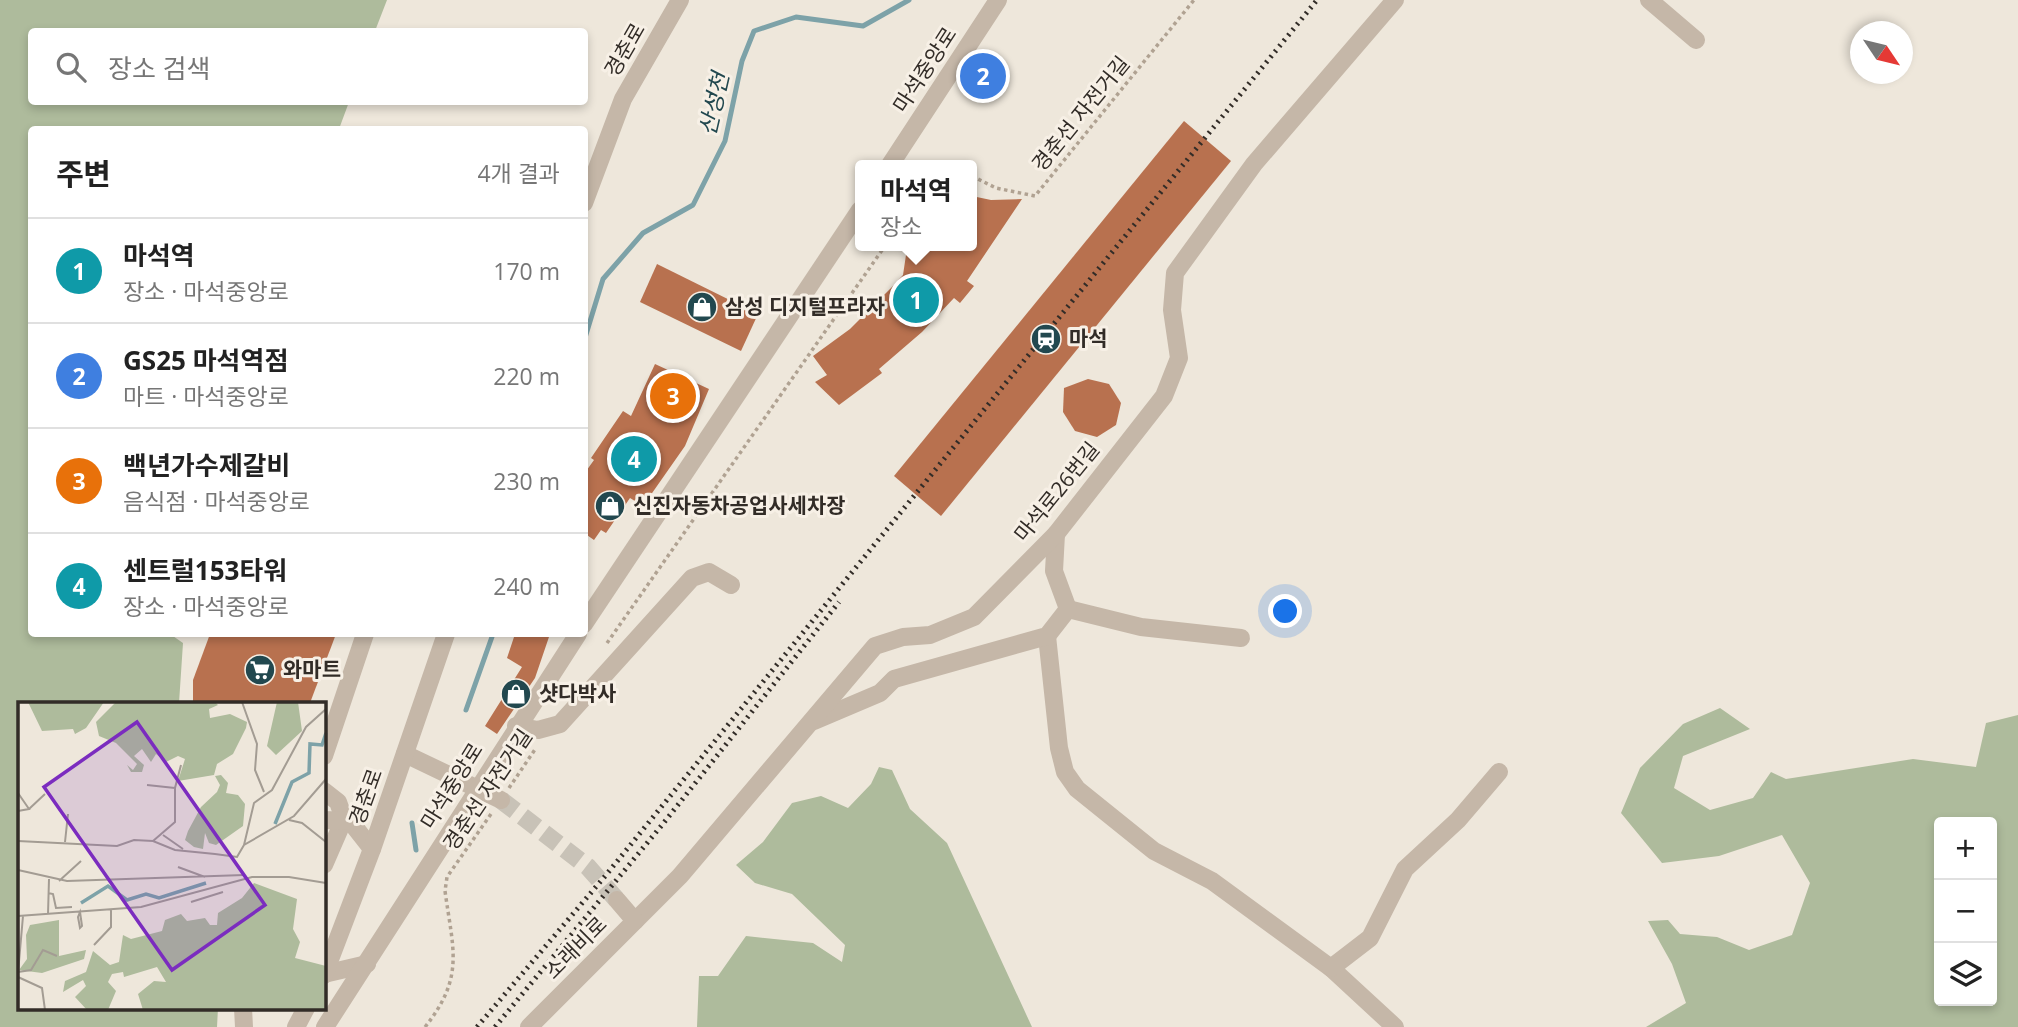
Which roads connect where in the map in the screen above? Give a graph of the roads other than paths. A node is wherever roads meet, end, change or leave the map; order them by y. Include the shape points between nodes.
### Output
1 (680, 0) edge
2 (998, 0) edge
3 (1395, 0) edge
4 (1649, 0) edge
5 (1696, 40) dead end
6 (893, 160) edge
7 (588, 192) edge
8 (855, 218) edge
9 (1056, 534) junction
10 (731, 585) dead end
11 (1068, 609) junction
12 (588, 618) edge
13 (1047, 636) junction
14 (364, 637) edge
15 (445, 637) edge
16 (576, 637) edge
17 (1241, 638) dead end
18 (814, 721) junction
19 (516, 726) junction
20 (326, 750) edge
21 (405, 754) junction
22 (1499, 772) dead end
23 (479, 787) junction
24 (326, 793) edge
25 (501, 800) tunnel mouth
26 (326, 820) edge
27 (348, 821) junction
28 (372, 849) junction
29 (326, 861) edge
30 (617, 900) tunnel mouth
31 (635, 921) junction
32 (367, 964) junction
33 (1331, 968) junction
34 (326, 969) edge
35 (326, 974) edge
36 (305, 1010) edge
37 (296, 1027) edge
38 (325, 1027) edge
39 (529, 1027) edge
40 (1395, 1027) edge

1 - 7 street, 경춘로 via 622,99
2 - 6 street, 마석중앙로
3 - 9 street, 마석로26번길 via 1254,164 1175,273 1172,310 1180,358 1164,396
4 - 5 street
8 - 12 street
9 - 11 street via 1054,571
9 - 18 street, 마석로26번길 via 974,617 930,635 875,646
10 - 19 street via 709,572 692,578 560,724 549,729
11 - 13 street
11 - 17 street via 1141,627
13 - 18 street via 894,679 880,693
13 - 33 street via 1059,748 1065,772 1077,789 1154,851 1212,881
14 - 20 street
15 - 21 street, 경춘로
16 - 19 street, 마석중앙로
18 - 31 street, 마석로26번길 via 680,876
19 - 23 street, 마석중앙로
21 - 23 street
21 - 28 street, 경춘로
22 - 33 street via 1458,820 1405,869 1370,938
23 - 25 street
23 - 32 street, 마석중앙로
24 - 27 street via 338,802
26 - 27 street
27 - 28 street
27 - 29 street
28 - 34 street, 경춘로
30 - 31 street, 소래비로
31 - 39 street, 소래비로
32 - 35 street
32 - 38 street, 마석중앙로
33 - 40 street
36 - 37 street

